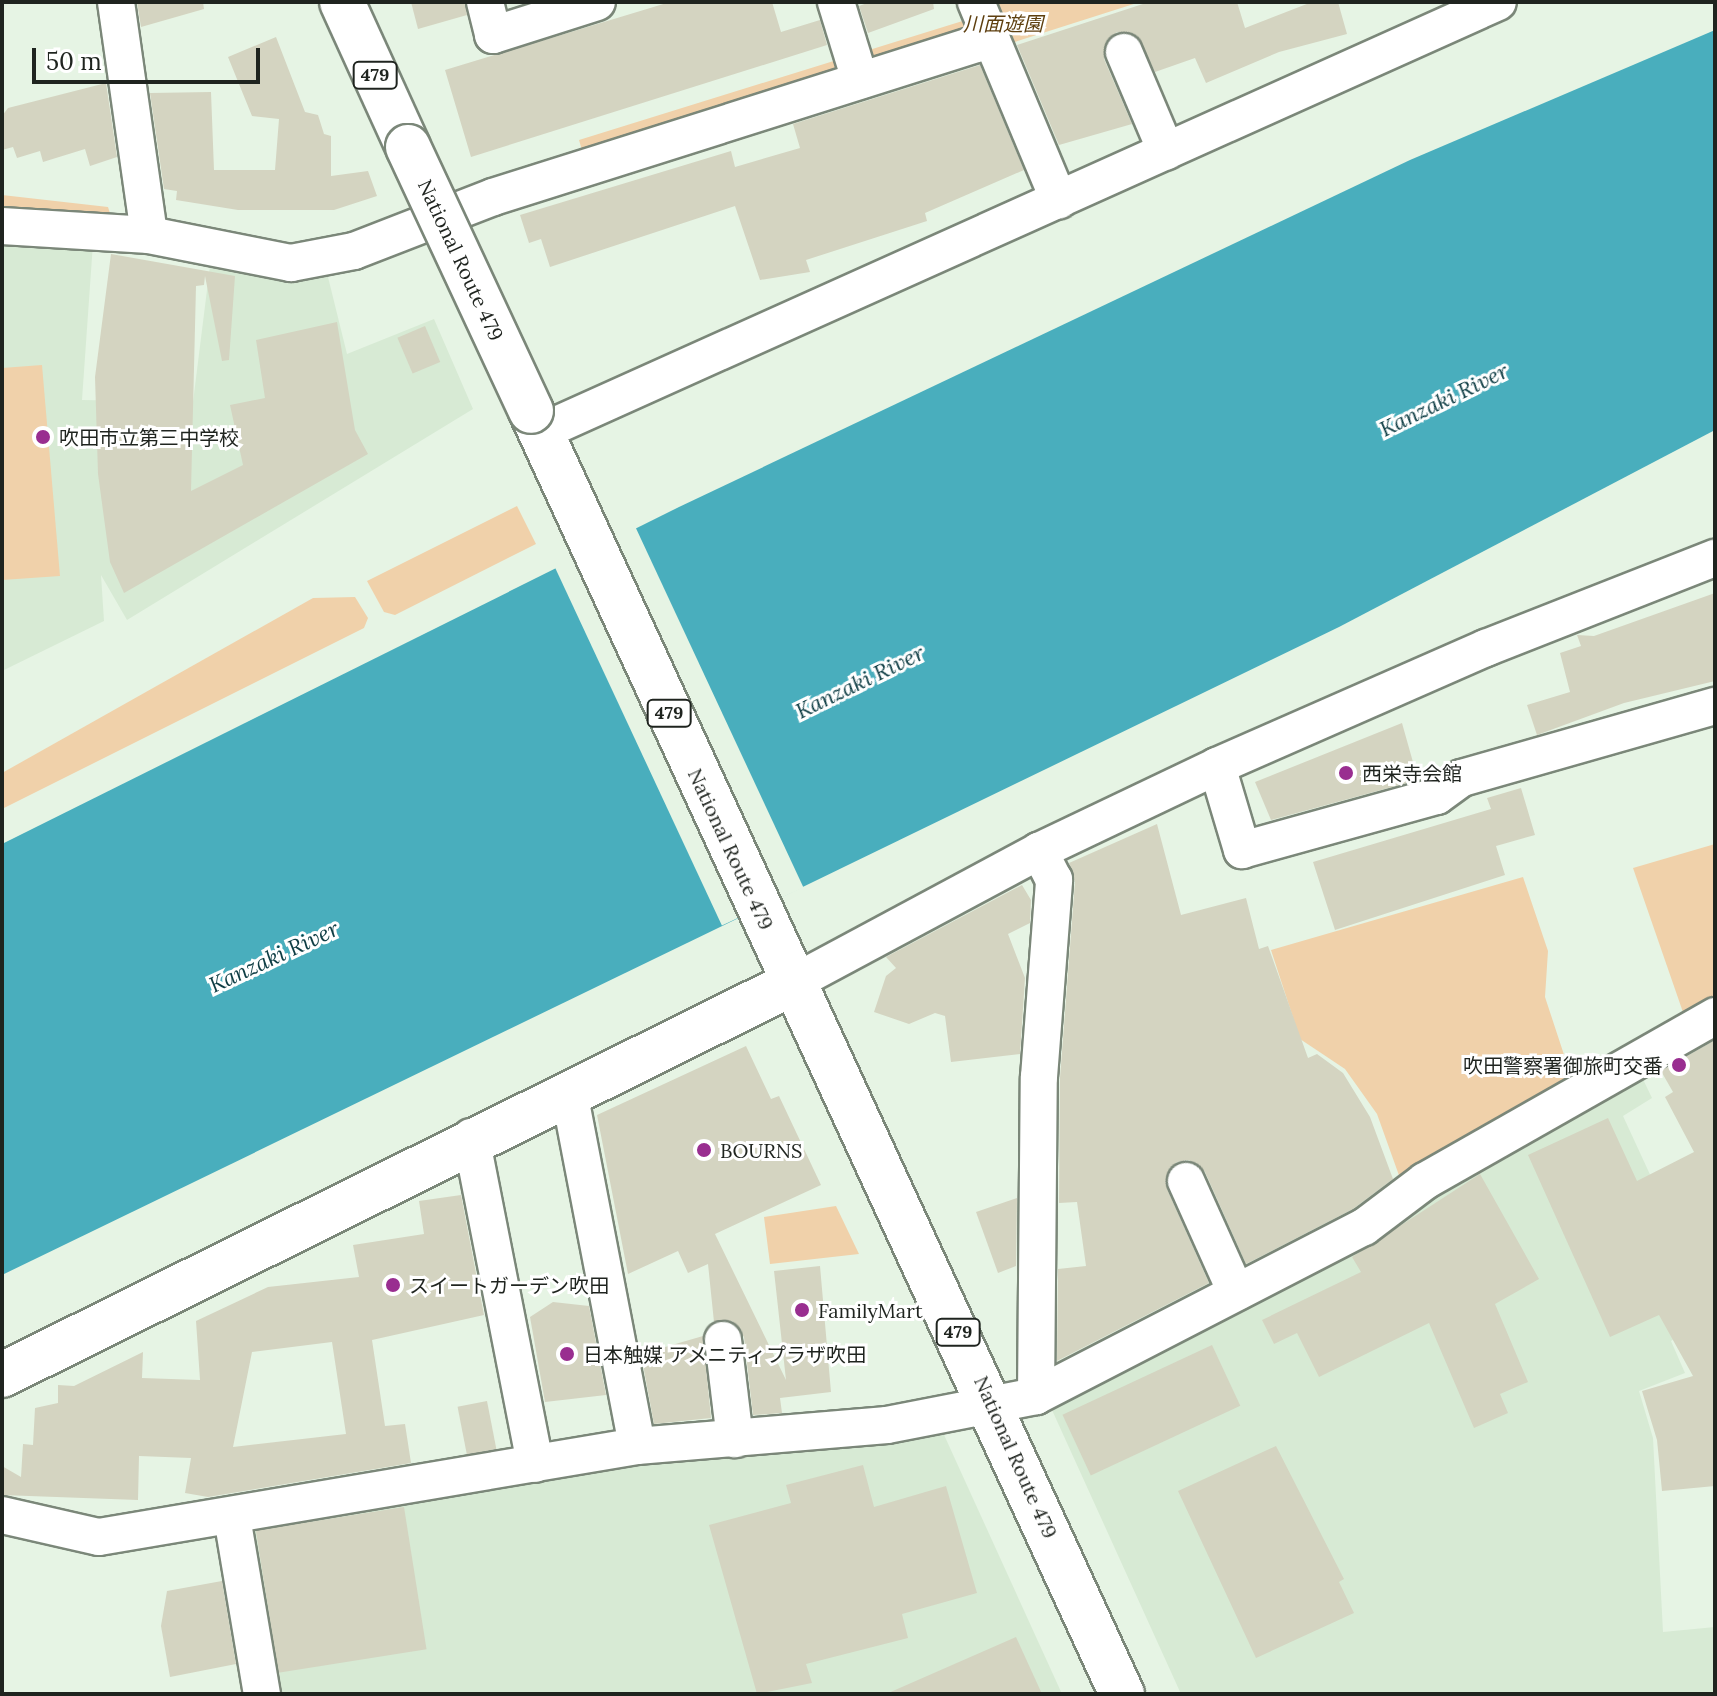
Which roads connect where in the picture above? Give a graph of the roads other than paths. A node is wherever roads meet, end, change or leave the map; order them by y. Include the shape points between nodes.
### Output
1 (116, 2) edge
2 (342, 2) edge
3 (485, 2) edge
4 (597, 2) edge
5 (836, 2) edge
6 (976, 2) edge
7 (1498, 2) edge
8 (1460, 10) edge
9 (989, 40) junction
10 (1124, 52) dead end
11 (860, 80) junction
12 (1166, 151) junction
13 (1059, 200) junction
14 (2, 226) edge
15 (149, 235) junction
16 (541, 432) junction
17 (1715, 558) edge
18 (1715, 706) edge
19 (1217, 766) junction
20 (1039, 851) junction
21 (790, 978) junction
22 (1715, 1016) edge
23 (569, 1092) junction
24 (471, 1137) junction
25 (1186, 1181) dead end
26 (1236, 1292) junction
27 (723, 1340) dead end
28 (2, 1375) edge
29 (1036, 1396) junction
30 (992, 1404) junction
31 (735, 1439) junction
32 (637, 1446) junction
33 (535, 1464) junction
34 (2, 1515) edge
35 (232, 1517) junction
36 (262, 1694) edge
37 (1122, 1694) edge

1 - 15 street
2 - 16 main road, National Route 479 / 479, bridge
3 - 4 street via 493,35
5 - 11 street
6 - 9 street
7 - 8 street
8 - 12 street
9 - 11 street
9 - 13 street
10 - 12 street
11 - 15 street via 493,197 354,251 291,263
12 - 13 street
13 - 16 street
14 - 15 street
16 - 21 main road, National Route 479 / 479
17 - 19 street via 1486,648
18 - 19 street via 1462,778 1437,796 1242,850
19 - 20 street
20 - 21 street
20 - 29 street via 1054,880 1039,1077
21 - 23 main road
21 - 30 main road, National Route 479 / 479
22 - 26 street via 1425,1181 1364,1227
23 - 24 main road
23 - 32 street
24 - 28 main road
24 - 33 street
25 - 26 street
26 - 29 street
27 - 31 street
29 - 30 street
30 - 31 street via 887,1425
30 - 37 main road, National Route 479 / 479
31 - 32 street
32 - 33 street
33 - 35 street
34 - 35 street via 99,1537
35 - 36 street

